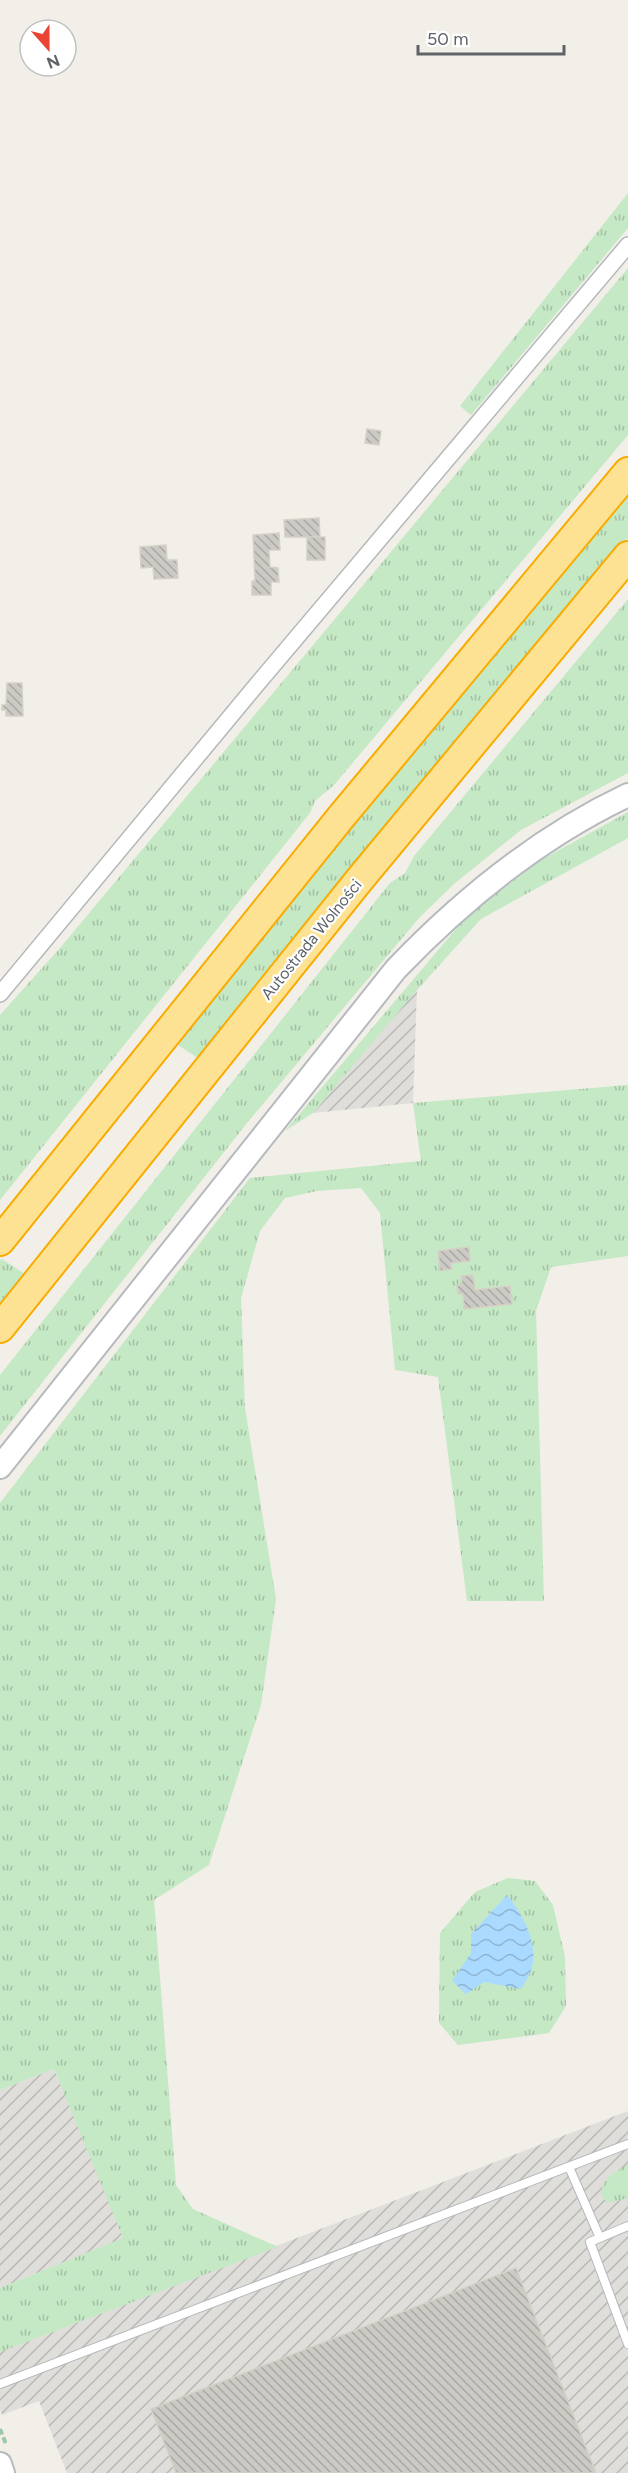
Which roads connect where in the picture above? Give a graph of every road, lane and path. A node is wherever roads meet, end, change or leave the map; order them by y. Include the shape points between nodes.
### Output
1 (628, 245) edge
2 (628, 472) edge
3 (628, 556) edge
4 (628, 795) edge
5 (0, 994) edge
6 (0, 1241) edge
7 (0, 1328) edge
8 (0, 1467) edge
9 (628, 2144) edge
10 (569, 2167) junction
11 (628, 2226) edge
12 (600, 2238) junction
13 (628, 2344) edge
14 (0, 2384) edge
15 (0, 2464) edge
16 (3, 2473) edge

1 - 5 street
2 - 6 highway via 341,817
3 - 7 highway, Autostrada Wolności via 360,879
4 - 8 street via 560,831 497,875 396,969
9 - 10 lane
10 - 12 lane
10 - 14 lane
11 - 12 lane
12 - 13 lane via 590,2242
15 - 16 street

